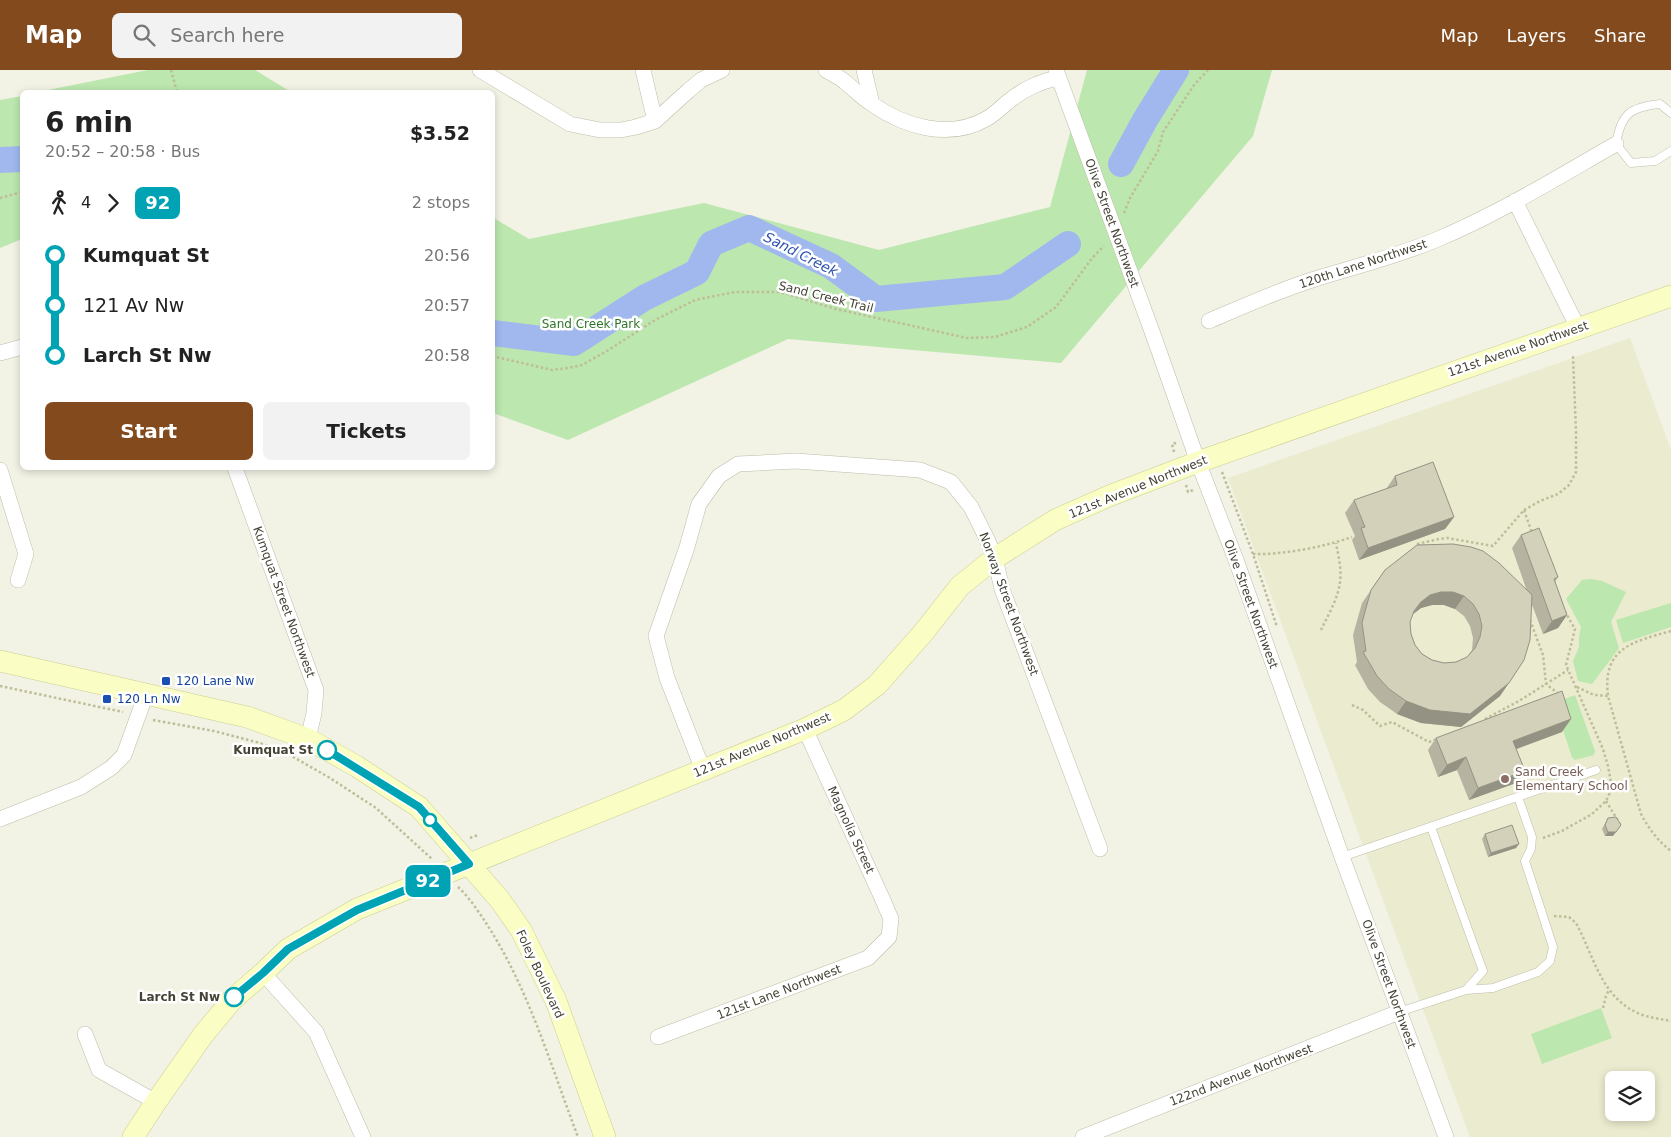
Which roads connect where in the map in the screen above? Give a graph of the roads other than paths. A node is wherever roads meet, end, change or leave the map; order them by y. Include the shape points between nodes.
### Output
1 (480, 70) edge
2 (643, 70) edge
3 (722, 70) edge
4 (826, 70) edge
5 (864, 70) edge
6 (1057, 74) edge
7 (872, 104) junction
8 (1671, 113) edge
9 (654, 121) junction
10 (1616, 144) junction
11 (1671, 152) edge
12 (1515, 201) junction
13 (1671, 296) edge
14 (1209, 321) dead end
15 (1578, 328) junction
16 (20, 348) edge
17 (0, 353) edge
18 (1198, 462) junction
19 (0, 470) edge
20 (236, 470) edge
21 (995, 558) junction
22 (18, 580) dead end
23 (0, 661) edge
24 (146, 694) junction
25 (805, 729) junction
26 (308, 739) junction
27 (703, 770) junction
28 (1596, 770) dead end
29 (1518, 797) junction
30 (0, 819) edge
31 (1431, 827) junction
32 (1100, 850) dead end
33 (1342, 858) junction
34 (469, 864) junction
35 (889, 933) joint
36 (263, 973) junction
37 (1466, 990) junction
38 (1399, 1012) junction
39 (85, 1034) dead end
40 (658, 1037) dead end
41 (156, 1102) junction
42 (133, 1137) edge
43 (363, 1137) edge
44 (605, 1137) edge
45 (1083, 1137) edge
46 (1446, 1137) edge

1 - 9 street via 570,124 620,130
2 - 9 street
3 - 9 street via 701,80
4 - 7 street
5 - 7 street
6 - 7 street via 1014,97 984,120 954,129 920,128
6 - 18 street, Olive Street Northwest
8 - 10 lane via 1660,104 1645,105 1626,115 1618,129
10 - 11 lane via 1632,163 1654,161
10 - 12 street, 120th Lane Northwest
12 - 14 street, 120th Lane Northwest via 1418,247 1291,287
12 - 15 street
13 - 15 street, 121st Avenue Northwest
15 - 18 street, 121st Avenue Northwest
16 - 17 street
18 - 21 street, 121st Avenue Northwest via 1055,520
18 - 33 street, Olive Street Northwest
19 - 22 street via 26,554
20 - 26 street, Kumquat Street Northwest via 316,690
21 - 25 street, 121st Avenue Northwest via 960,586 877,685 844,710
21 - 27 street, Norway Street Northwest via 971,507 951,482 920,470 796,461 738,464 719,476 699,504 656,636 667,678
21 - 32 street, Norway Street Northwest via 1002,590
23 - 24 street, Foley Boulevard
24 - 26 street, Foley Boulevard via 247,716
24 - 30 street via 124,755 111,768 81,787
25 - 27 street, 121st Avenue Northwest
25 - 35 street, Magnolia Street via 882,898 890,919
26 - 34 street, Foley Boulevard via 419,807
27 - 34 street, 121st Avenue Northwest
28 - 29 lane
29 - 31 lane
29 - 37 lane via 1532,837 1531,849 1524,861 1553,947 1550,961 1538,972 1496,987
31 - 33 lane
31 - 37 lane via 1483,971
33 - 38 street, Olive Street Northwest
34 - 36 street, 121st Avenue Northwest via 357,910 288,949
34 - 44 street, Foley Boulevard via 500,900 538,962 556,1001
35 - 40 street, 121st Lane Northwest via 868,958
36 - 41 street, 121st Avenue Northwest via 226,1006
36 - 43 street via 316,1032
37 - 38 lane
38 - 45 street, 122nd Avenue Northwest
38 - 46 street, Olive Street Northwest
39 - 41 street via 99,1070
41 - 42 street, 121st Avenue Northwest

